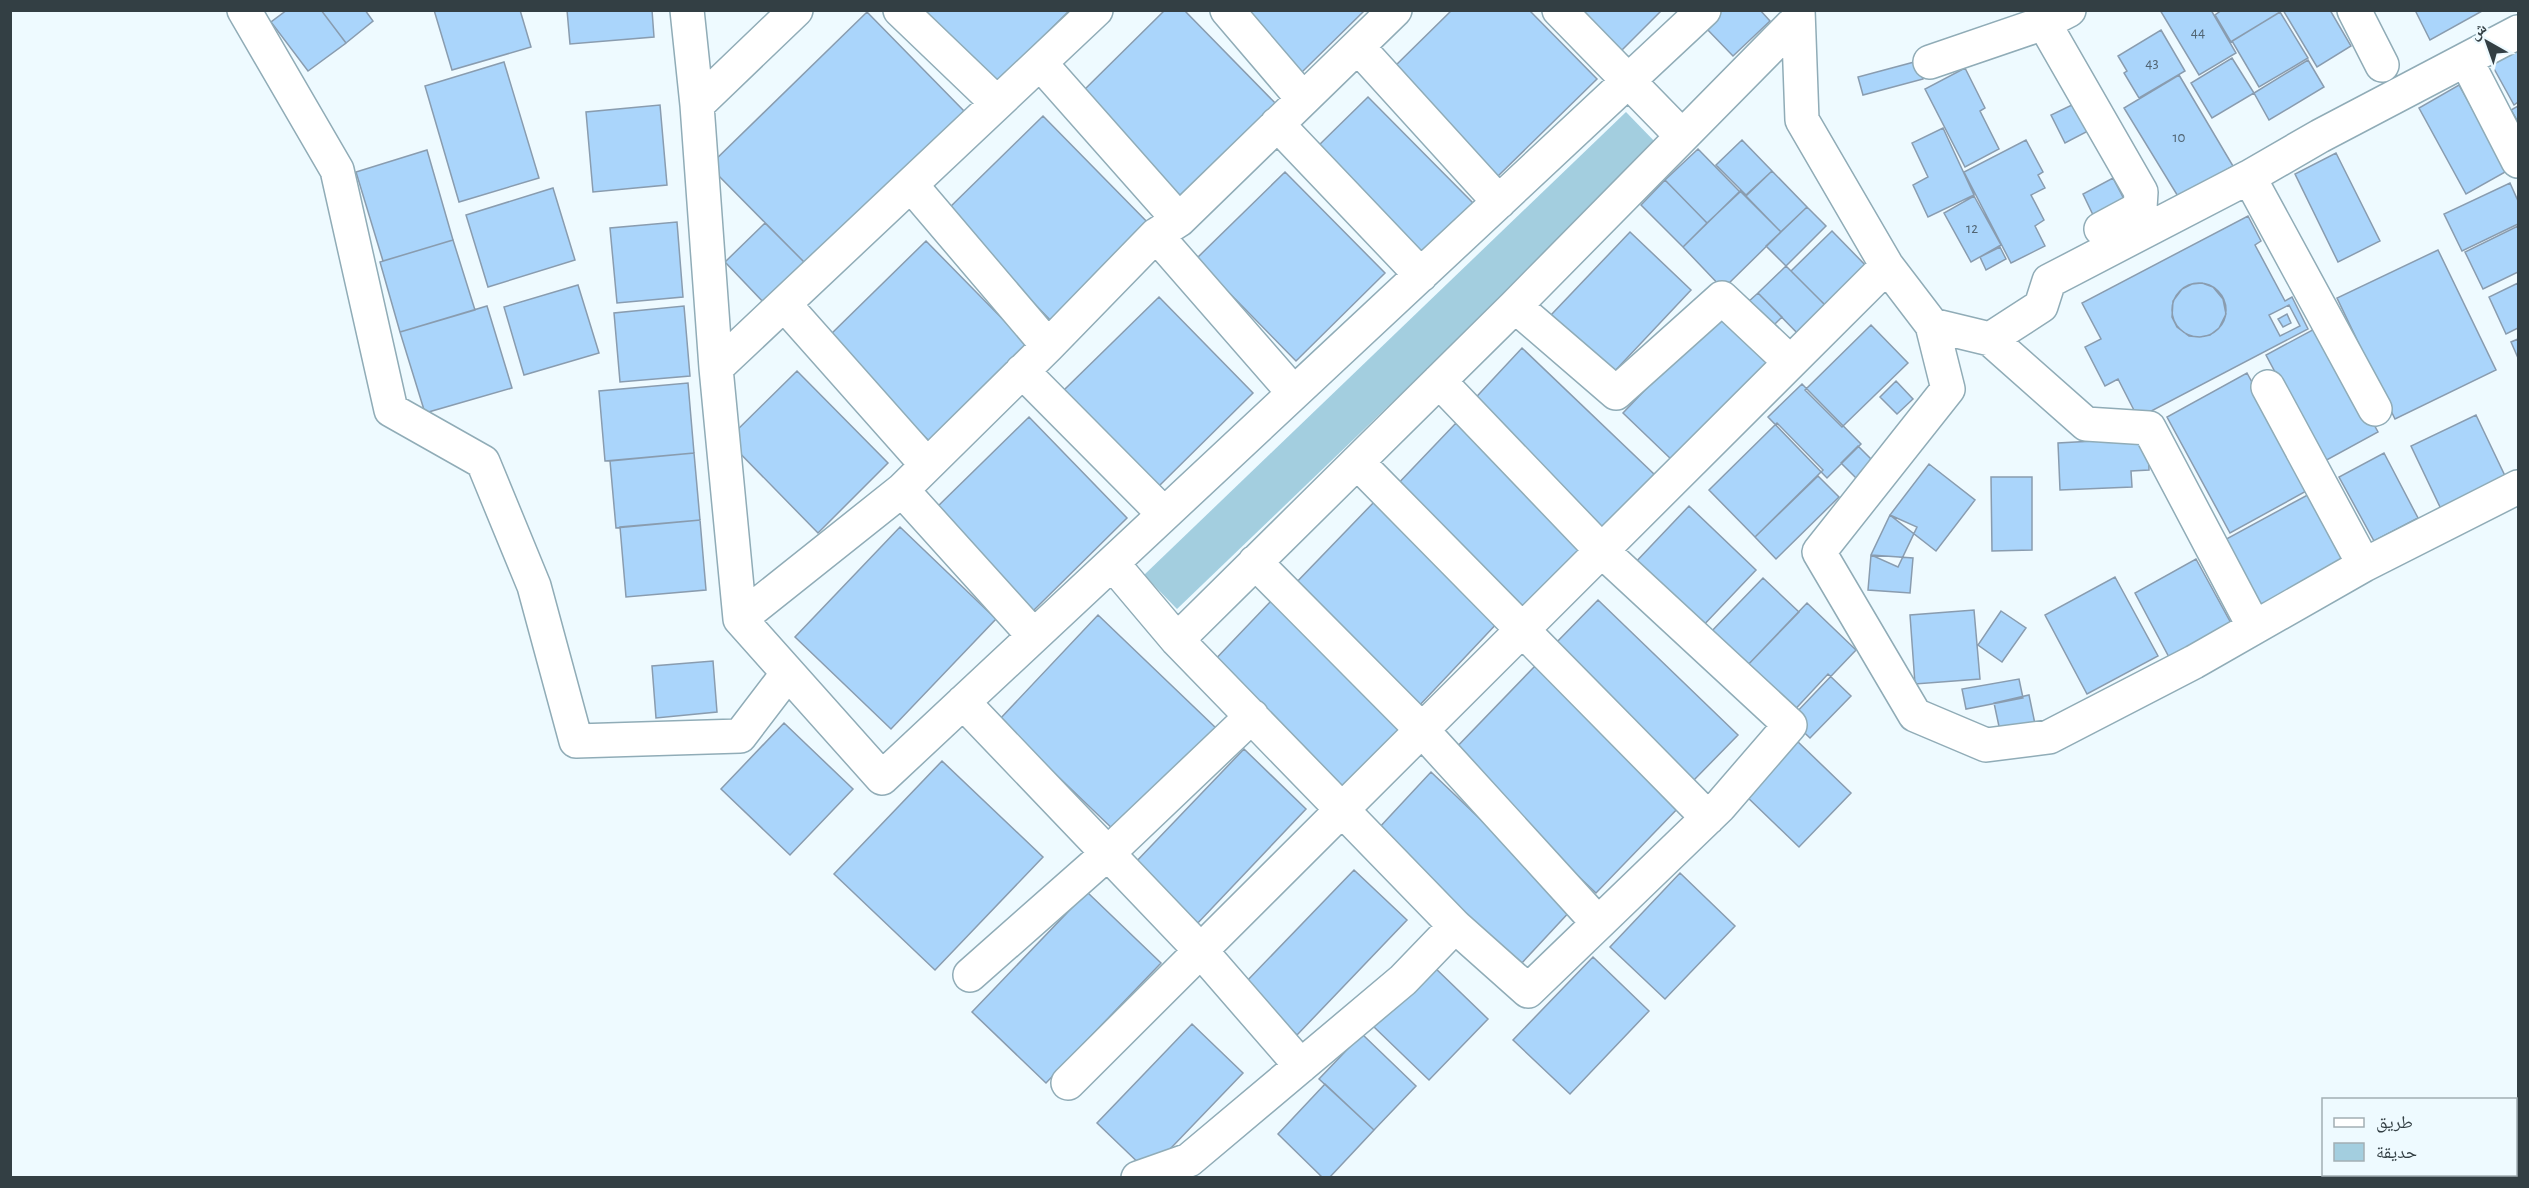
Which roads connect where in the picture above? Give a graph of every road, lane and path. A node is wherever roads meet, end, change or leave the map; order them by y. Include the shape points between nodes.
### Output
1 (244, 10) edge
2 (687, 10) edge
3 (796, 10) edge
4 (900, 10) edge
5 (1096, 10) edge
6 (1227, 10) edge
7 (1395, 10) edge
8 (1558, 10) edge
9 (1704, 10) edge
10 (2354, 10) edge
11 (1798, 15) edge
12 (2053, 15) edge
13 (2518, 32) edge
14 (1358, 47) junction
15 (2466, 60) junction
16 (1930, 62) dead end
17 (1040, 63) junction
18 (2382, 65) dead end
19 (1629, 82) junction
20 (1303, 99) junction
21 (998, 103) junction
22 (697, 105) junction
23 (1277, 124) junction
24 (1682, 136) junction
25 (2518, 161) edge
26 (2249, 177) junction
27 (911, 185) junction
28 (1499, 202) junction
29 (1168, 227) junction
30 (2044, 259) dead end
31 (1887, 266) junction
32 (1420, 276) junction
33 (784, 304) junction
34 (1515, 306) junction
35 (1932, 325) junction
36 (1990, 339) junction
37 (1048, 346) junction
38 (1790, 362) junction
39 (716, 368) junction
40 (1022, 371) junction
41 (1439, 381) junction
42 (2268, 387) dead end
43 (1294, 393) junction
44 (2376, 409) dead end
45 (1357, 462) junction
46 (926, 464) junction
47 (2518, 487) edge
48 (902, 490) junction
49 (1164, 514) junction
50 (1601, 550) junction
51 (1255, 562) junction
52 (1112, 563) junction
53 (2364, 565) junction
54 (740, 619) junction
55 (2254, 627) junction
56 (1521, 630) junction
57 (1034, 636) junction
58 (1177, 640) junction
59 (788, 673) junction
60 (963, 702) junction
61 (1252, 716) junction
62 (1421, 729) junction
63 (1343, 809) junction
64 (1708, 818) junction
65 (1107, 854) junction
66 (1598, 924) junction
67 (1455, 926) junction
68 (1201, 951) junction
69 (970, 975) dead end
70 (1301, 1066) junction
71 (1068, 1083) dead end
72 (1138, 1178) edge

1 - 59 street via 337,170 391,410 483,462 534,586 576,741 740,735
2 - 22 street
3 - 22 street
4 - 21 street
5 - 17 street
6 - 20 street
7 - 14 street
8 - 19 street
9 - 19 street
10 - 18 street
11 - 24 street
11 - 31 street via 1802,120
12 - 16 street
12 - 30 street via 2140,192 2140,208
13 - 15 street
14 - 20 street
14 - 28 street
15 - 25 street
15 - 26 street
17 - 21 street
17 - 29 street
19 - 24 street
19 - 28 street
20 - 23 street
21 - 27 street
22 - 39 street
23 - 29 street
23 - 32 street
24 - 34 street
26 - 36 street via 2049,281 2041,306
26 - 44 street
27 - 33 street
27 - 37 street
28 - 32 street
29 - 37 street
29 - 43 street
31 - 35 street
31 - 38 street
32 - 43 street
33 - 39 street
33 - 46 street
34 - 38 street via 1616,393 1722,298
34 - 41 street
35 - 36 street
35 - 55 street via 1948,390 1819,552 1915,715 1986,745 2049,737
36 - 55 street via 2086,424 2149,428
37 - 40 street
38 - 50 street
39 - 54 street
40 - 46 street
40 - 49 street
41 - 45 street
41 - 50 street
42 - 53 street
43 - 49 street
45 - 51 street
45 - 56 street
46 - 48 street
47 - 53 street
48 - 54 street
48 - 57 street
49 - 52 street
50 - 56 street
50 - 64 street via 1790,725
51 - 58 street
51 - 62 street
52 - 57 street
52 - 58 street
53 - 55 street
54 - 59 street
56 - 62 street
56 - 64 street
57 - 60 street
58 - 61 street
59 - 60 street via 882,778
60 - 65 street
61 - 63 street
61 - 65 street
62 - 63 street
62 - 66 street
63 - 67 street
63 - 68 street
64 - 66 street
65 - 68 street
65 - 69 street
66 - 67 street via 1528,991
67 - 70 street via 1403,980
68 - 70 street
68 - 71 street
70 - 72 street via 1189,1160

